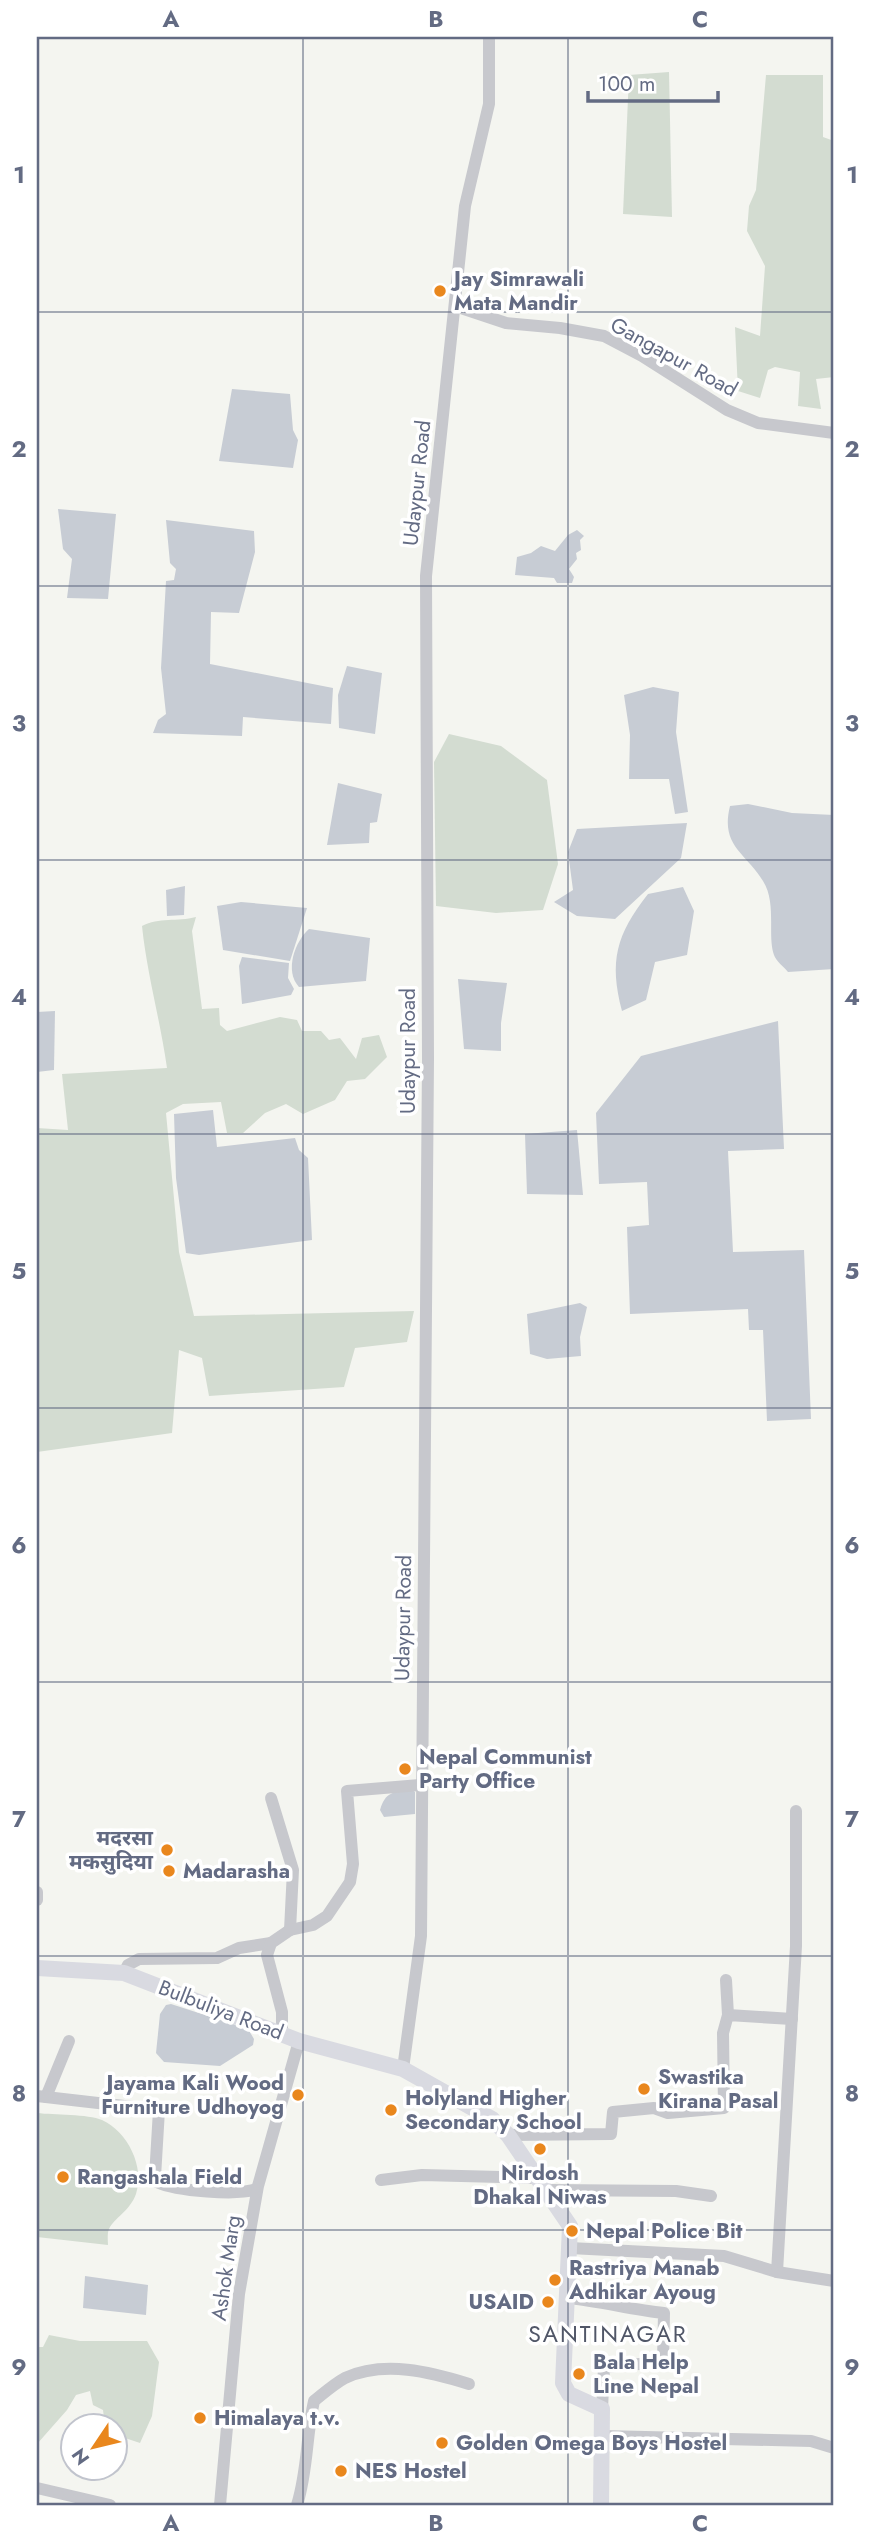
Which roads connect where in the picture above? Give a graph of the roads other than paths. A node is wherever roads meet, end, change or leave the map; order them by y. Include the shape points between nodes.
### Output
1 (489, 37) edge
2 (455, 306) junction
3 (834, 433) edge
4 (420, 1785) junction
5 (271, 1798) dead end
6 (796, 1811) dead end
7 (37, 1892) edge
8 (37, 1900) edge
9 (290, 1930) junction
10 (271, 1943) junction
11 (37, 1968) edge
12 (124, 1973) junction
13 (726, 1980) dead end
14 (728, 2015) junction
15 (792, 2019) junction
16 (282, 2032) junction
17 (69, 2041) dead end
18 (299, 2041) junction
19 (403, 2069) junction
20 (41, 2096) edge
21 (508, 2135) junction
22 (381, 2180) dead end
23 (543, 2184) junction
24 (257, 2189) junction
25 (711, 2196) dead end
26 (570, 2248) junction
27 (777, 2272) junction
28 (834, 2281) edge
29 (568, 2298) junction
30 (469, 2384) dead end
31 (602, 2409) junction
32 (602, 2436) junction
33 (834, 2448) edge
34 (37, 2488) edge
35 (110, 2505) edge
36 (220, 2505) edge
37 (298, 2505) edge
38 (601, 2505) edge

1 - 2 street, Udaypur Road via 489,104 465,206
2 - 3 street, Gangapur Road via 506,323 604,336 727,410 758,423
2 - 4 street, Udaypur Road via 426,576 428,1059
4 - 9 street via 347,1791 353,1864 350,1882 327,1916
4 - 19 street, Udaypur Road via 421,1936
5 - 9 street via 293,1870
6 - 15 street
7 - 8 street
9 - 10 street
10 - 12 street via 239,1948 218,1958 139,1959
10 - 16 street via 267,1955 282,2012
11 - 12 main road, Bulbuliya Road
12 - 16 main road, Bulbuliya Road
13 - 14 street
14 - 15 street
14 - 21 street via 723,2033 724,2108 613,2112 611,2134
15 - 27 street
16 - 18 main road, Bulbuliya Road
17 - 20 street
18 - 19 main road, Bulbuliya Road
18 - 24 street, Ashok Marg
19 - 21 main road, Bulbuliya Road via 492,2119
20 - 24 street via 159,2110 155,2177 163,2185
21 - 23 main road, Bulbuliya Road
22 - 23 street via 422,2175
23 - 25 street
23 - 26 main road, Bulbuliya Road via 570,2226
24 - 36 street, Ashok Marg via 239,2294
26 - 27 street via 724,2256
26 - 29 main road, Bulbuliya Road
27 - 28 street
29 - 31 main road, Bulbuliya Road via 563,2383 569,2394
29 - 31 street via 664,2314 663,2362 604,2367
30 - 37 street via 431,2372 387,2369 346,2378 314,2400 306,2433 307,2470
31 - 32 main road
32 - 33 street via 811,2441
32 - 38 main road
34 - 35 street

